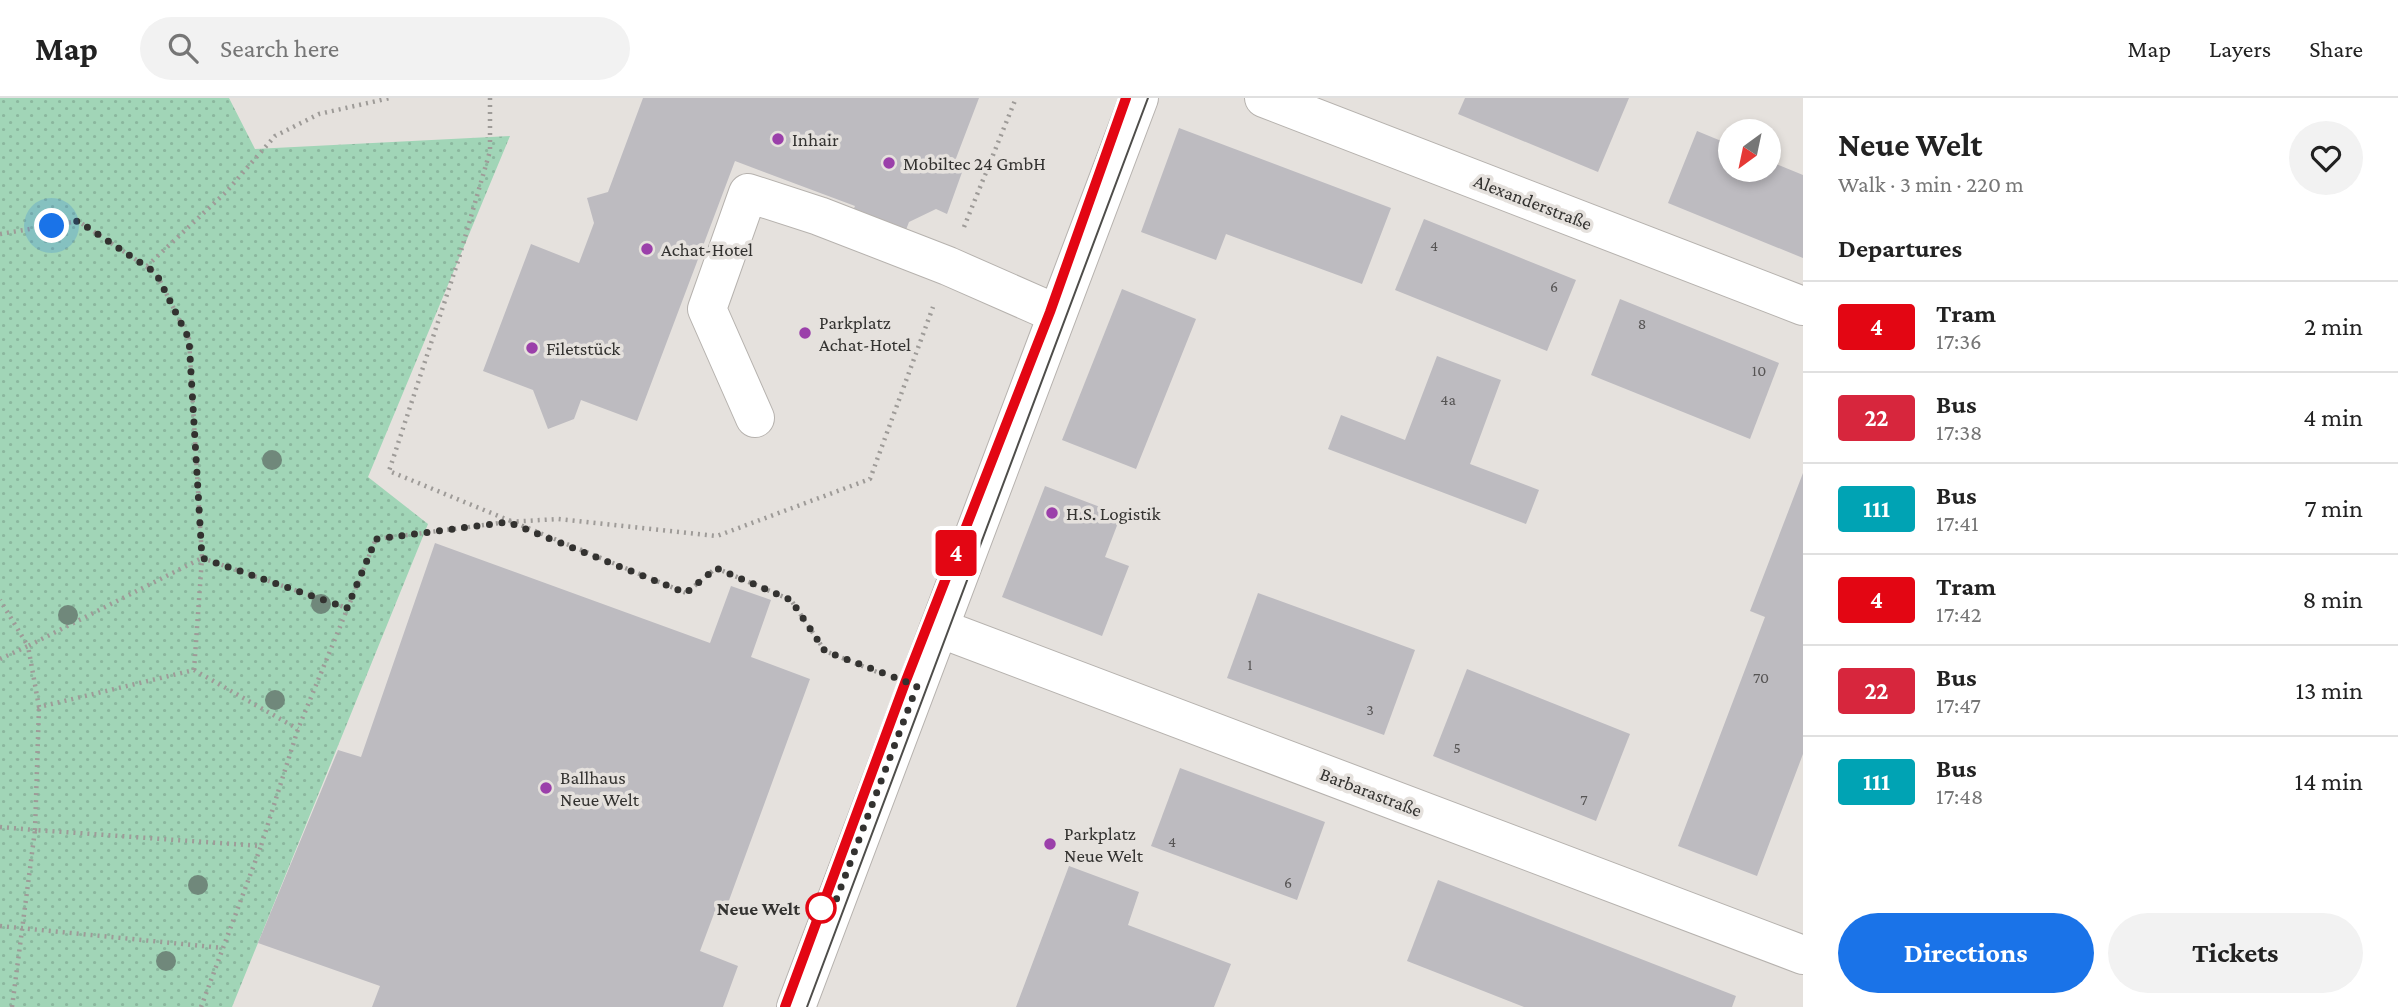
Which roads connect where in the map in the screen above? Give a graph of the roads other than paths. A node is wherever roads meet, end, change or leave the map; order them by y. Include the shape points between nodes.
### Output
1 (1139, 98) edge
2 (1264, 98) edge
3 (1803, 306) edge
4 (1058, 314) junction
5 (755, 418) dead end
6 (939, 628) junction
7 (1803, 955) edge
8 (796, 1007) edge

1 - 4 street
2 - 3 street, Alexanderstraße
4 - 5 street via 948,266 748,192 708,309
4 - 6 street
6 - 7 street, Barbarastraße
6 - 8 street

